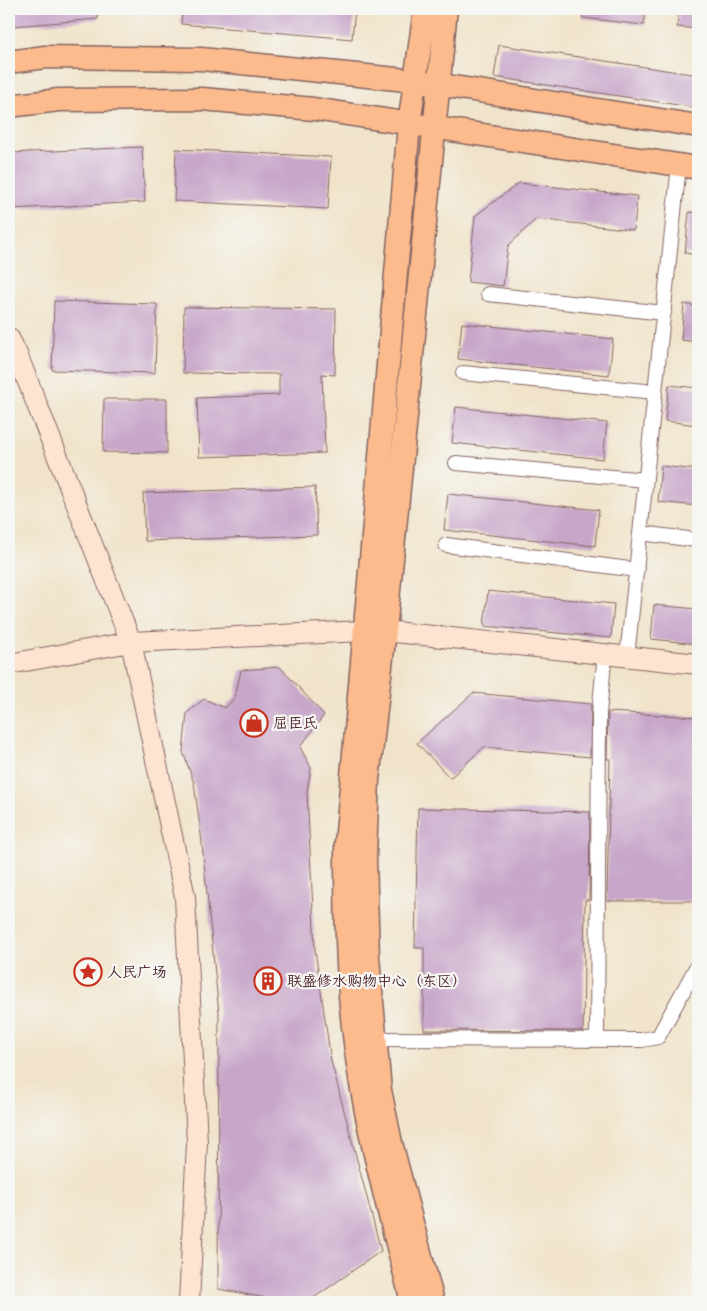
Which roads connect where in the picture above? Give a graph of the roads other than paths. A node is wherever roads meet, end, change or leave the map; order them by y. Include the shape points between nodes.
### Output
1 (424, 9) edge
2 (446, 9) edge
3 (9, 62) edge
4 (416, 81) junction
5 (438, 84) junction
6 (9, 106) edge
7 (409, 125) junction
8 (698, 126) edge
9 (433, 129) junction
10 (689, 166) edge
11 (488, 294) dead end
12 (664, 312) junction
13 (9, 338) edge
14 (463, 373) dead end
15 (655, 392) junction
16 (456, 464) dead end
17 (646, 480) junction
18 (640, 533) junction
19 (696, 540) dead end
20 (446, 545) dead end
21 (636, 570) junction
22 (374, 631) junction
23 (131, 642) junction
24 (605, 654) junction
25 (628, 657) junction
26 (9, 664) edge
27 (698, 664) edge
28 (698, 964) edge
29 (364, 1038) junction
30 (597, 1040) junction
31 (189, 1302) edge
32 (412, 1302) edge
33 (433, 1302) edge

1 - 4 main road
2 - 5 main road
3 - 4 main road via 45,58 201,59
4 - 5 main road
4 - 7 main road
5 - 8 main road
5 - 9 main road
6 - 7 main road via 60,100 202,99 314,109
7 - 9 main road
7 - 22 main road
9 - 10 main road
9 - 22 main road
10 - 12 street
11 - 12 street
12 - 15 street
13 - 23 street
14 - 15 street
15 - 17 street
16 - 17 street
17 - 18 street
18 - 19 street
18 - 21 street
20 - 21 street
21 - 25 street
22 - 23 street
22 - 24 street
22 - 29 main road via 365,857 368,957
23 - 26 street
23 - 31 street via 186,897 198,1143
24 - 25 street
24 - 30 street via 599,713
25 - 27 street
28 - 30 street via 658,1036 642,1040
29 - 30 street
29 - 32 main road via 369,1124
29 - 33 main road

